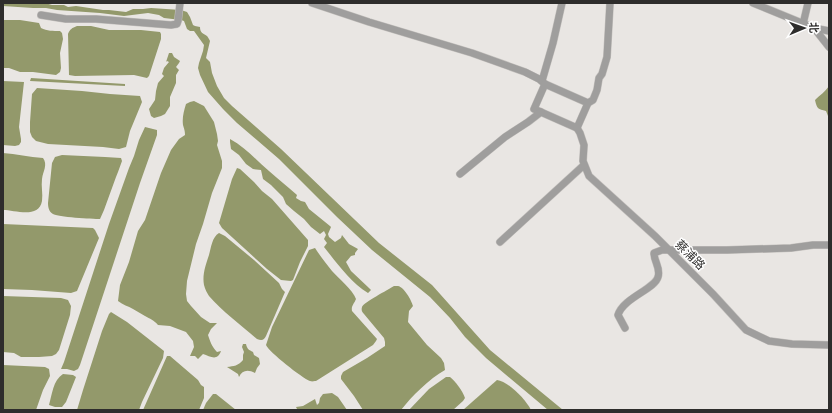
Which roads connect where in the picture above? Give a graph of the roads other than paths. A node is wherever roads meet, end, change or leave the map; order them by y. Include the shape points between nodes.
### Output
1 (312, 3) edge
2 (562, 3) edge
3 (610, 3) edge
4 (753, 3) edge
5 (808, 3) edge
6 (180, 6) edge
7 (41, 15) dead end
8 (803, 24) junction
9 (814, 28) junction
10 (829, 31) edge
11 (829, 47) edge
12 (544, 83) junction
13 (588, 103) junction
14 (541, 112) junction
15 (577, 128) junction
16 (584, 164) junction
17 (460, 174) dead end
18 (500, 242) dead end
19 (829, 245) edge
20 (670, 250) junction
21 (625, 328) dead end
22 (829, 344) edge

1 - 12 street via 472,53 526,72
2 - 12 street
3 - 13 street via 607,57 593,100
4 - 8 street
5 - 8 street
6 - 7 street via 177,24 171,26
8 - 9 street
9 - 10 street
9 - 11 street
12 - 13 street
12 - 14 street via 534,109
13 - 15 street
14 - 15 street
14 - 17 street via 505,137
15 - 16 street, 蔡浦路 via 584,145
16 - 18 street
16 - 20 street, 蔡浦路 via 588,176
19 - 20 street
20 - 21 street via 654,253 659,270 656,283 638,294 619,311 618,315
20 - 22 street, 蔡浦路 via 746,330 769,341

